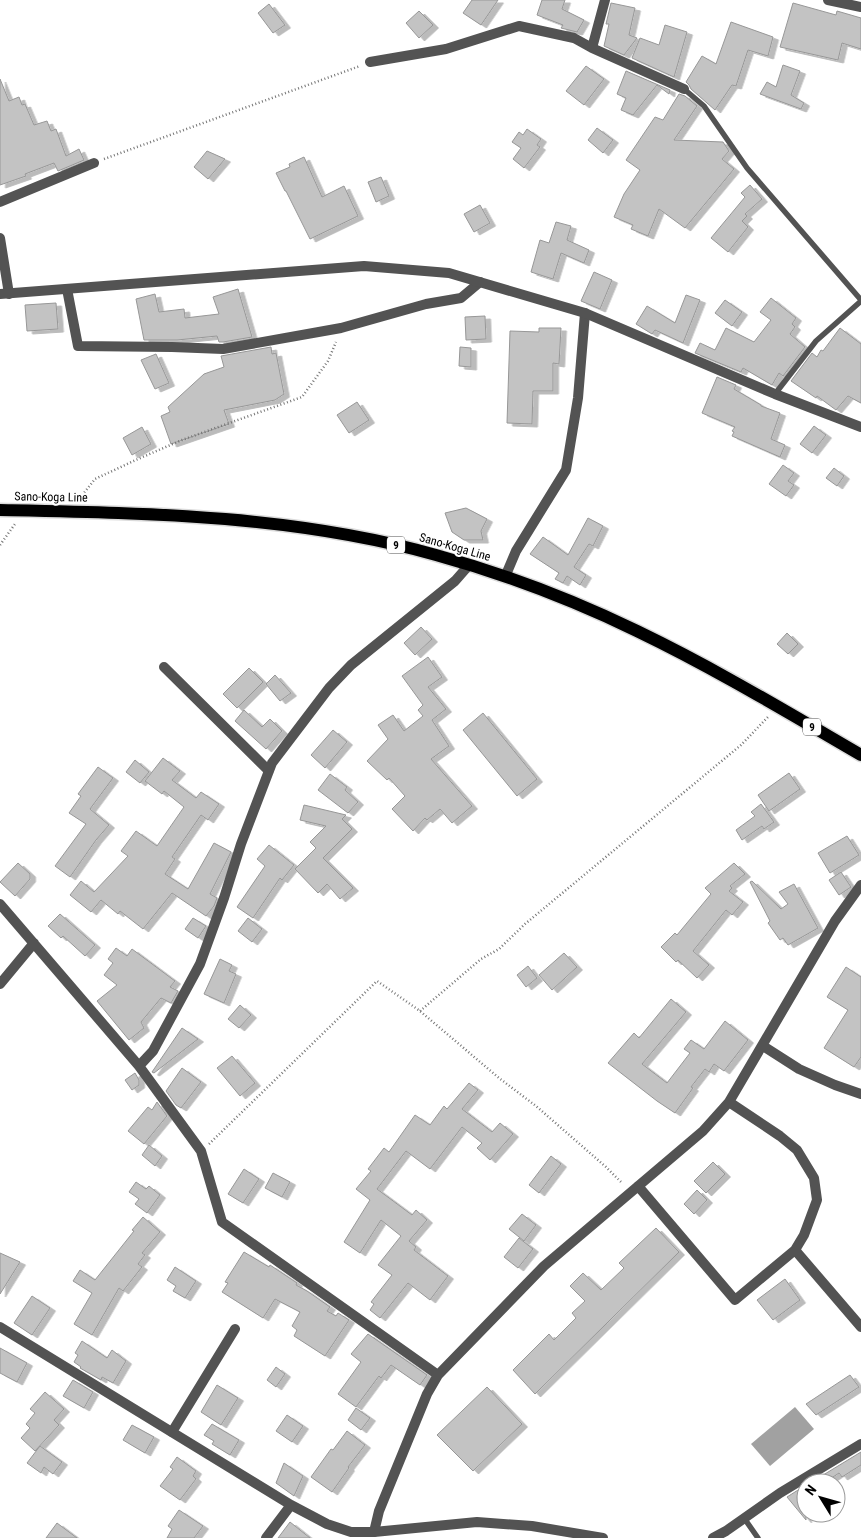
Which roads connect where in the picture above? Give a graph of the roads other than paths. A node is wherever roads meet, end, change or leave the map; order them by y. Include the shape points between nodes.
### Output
1 (605, 0) edge
2 (828, 0) edge
3 (861, 7) edge
4 (592, 48) junction
5 (370, 62) road end
6 (684, 88) joint
7 (94, 163) road end
8 (0, 202) edge
9 (0, 238) edge
10 (480, 282) junction
11 (66, 290) junction
12 (4, 294) edge
13 (861, 300) edge
14 (585, 313) junction
15 (775, 394) junction
16 (861, 427) edge
17 (0, 510) edge
18 (470, 565) junction
19 (505, 577) junction
20 (164, 667) dead end
21 (861, 755) edge
22 (269, 771) junction
23 (861, 885) edge
24 (0, 904) edge
25 (34, 943) junction
26 (0, 984) edge
27 (763, 1046) junction
28 (139, 1066) junction
29 (861, 1094) edge
30 (729, 1102) junction
31 (634, 1189) junction
32 (795, 1250) junction
33 (0, 1327) edge
34 (861, 1327) edge
35 (236, 1329) dead end
36 (438, 1375) junction
37 (172, 1432) junction
38 (861, 1444) edge
39 (291, 1505) junction
40 (744, 1518) junction
41 (374, 1532) junction
42 (266, 1538) edge
43 (603, 1538) edge
44 (713, 1538) edge
45 (758, 1538) edge

1 - 4 street
2 - 3 street
4 - 5 street via 574,38 519,26 446,49
4 - 6 street
6 - 13 lane via 704,106 747,168
7 - 8 street
9 - 12 street
10 - 11 street via 449,272 364,266
10 - 11 street via 461,298 426,304 341,328 223,349 78,346
10 - 14 street
11 - 12 street
13 - 15 lane via 816,340
14 - 15 street
14 - 19 street via 578,398 566,470 516,552
15 - 16 street
17 - 18 main road, Sano-Koga Line / 9 via 170,514 277,524 392,544
18 - 19 main road, Sano-Koga Line / 9
18 - 22 street via 329,688
19 - 21 main road, Sano-Koga Line / 9 via 579,604 637,631 693,659
20 - 22 street
22 - 28 street via 200,964 153,1050
23 - 27 street via 835,921
24 - 25 street
25 - 26 street
25 - 28 street
27 - 29 street via 799,1069
27 - 30 street
28 - 36 street via 202,1151 222,1222
30 - 31 street via 703,1131
30 - 32 street via 798,1150 814,1178 817,1200
31 - 32 street via 735,1300
31 - 36 street via 544,1266
32 - 34 street
33 - 37 street
35 - 37 street
36 - 41 street via 379,1510
37 - 39 street
38 - 40 street
39 - 41 street via 327,1524 351,1532
39 - 42 street
40 - 44 street
40 - 45 lane
41 - 43 street via 477,1522 532,1526

